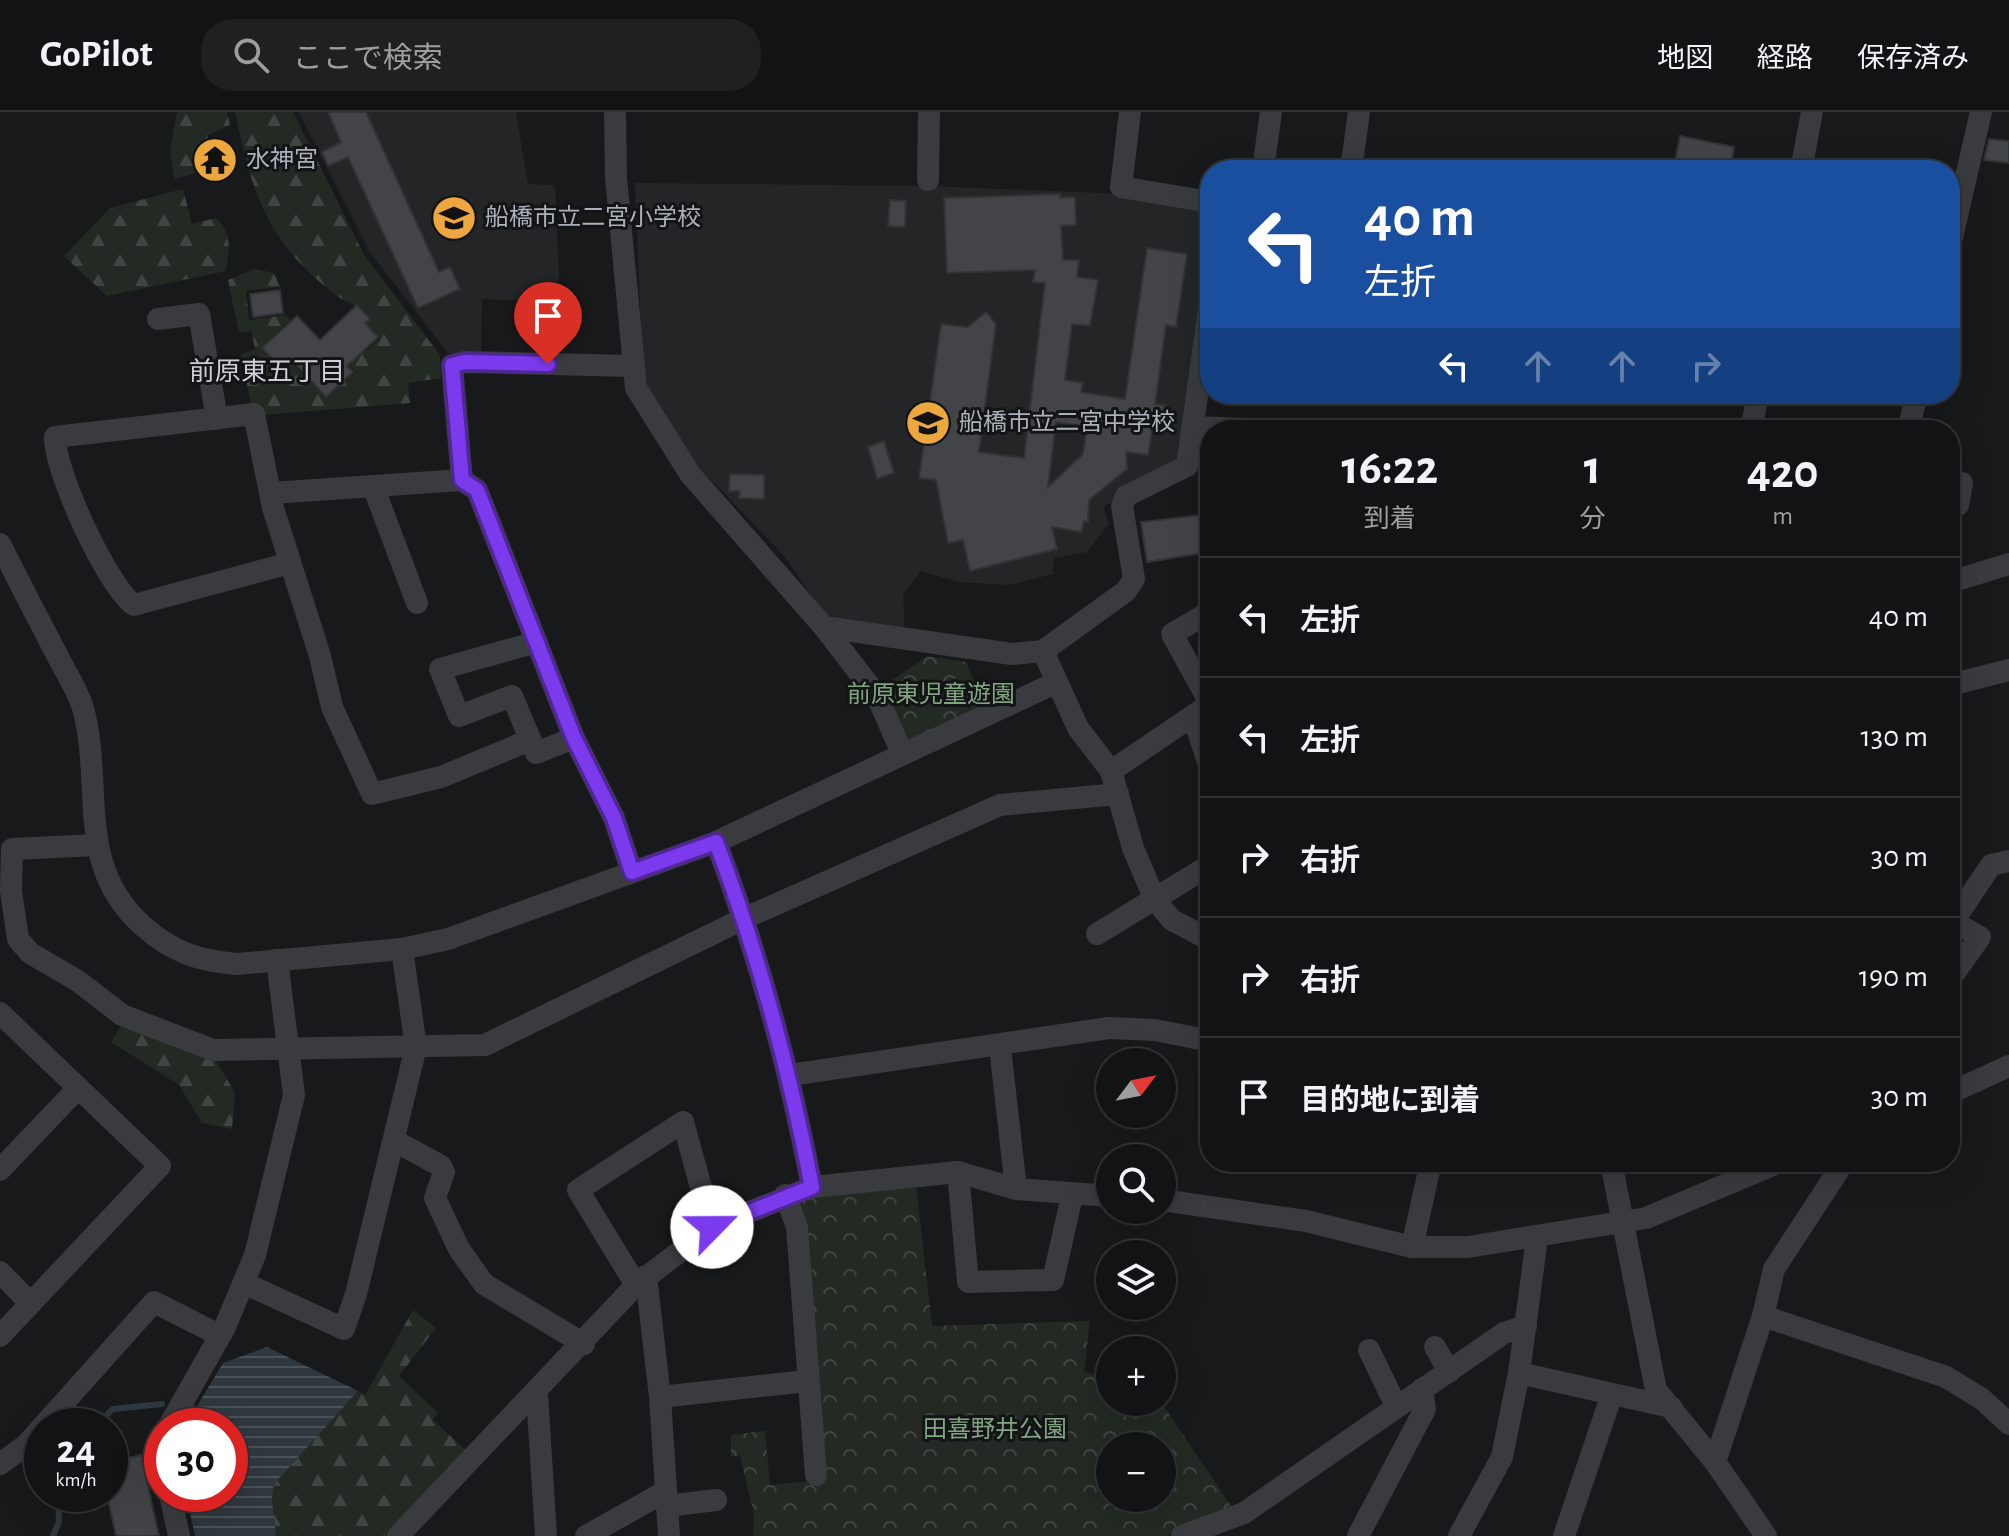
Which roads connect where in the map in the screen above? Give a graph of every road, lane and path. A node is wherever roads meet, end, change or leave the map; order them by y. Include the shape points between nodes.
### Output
1 (615, 112) edge
2 (929, 112) edge
3 (1130, 112) edge
4 (1271, 112) edge
5 (1359, 112) edge
6 (1812, 112) edge
7 (1981, 112) edge
8 (1265, 155) dead end
9 (1352, 160) edge
10 (1803, 160) edge
11 (928, 180) dead end
12 (1200, 200) edge
13 (1960, 203) edge
14 (158, 319) dead end
15 (631, 366) junction
16 (1200, 383) edge
17 (217, 419) junction
18 (1193, 427) junction
19 (1200, 427) edge
20 (462, 480) junction
21 (1962, 483) dead end
22 (373, 486) junction
23 (271, 493) junction
24 (1960, 494) edge
25 (0, 546) edge
26 (290, 563) junction
27 (2009, 564) edge
28 (1960, 579) edge
29 (417, 603) dead end
30 (1200, 618) edge
31 (824, 627) junction
32 (537, 642) junction
33 (1043, 651) junction
34 (2009, 670) edge
35 (1960, 682) edge
36 (1055, 683) junction
37 (1200, 699) edge
38 (1200, 711) edge
39 (574, 738) junction
40 (530, 740) junction
41 (902, 753) junction
42 (1111, 771) junction
43 (1118, 794) junction
44 (716, 842) junction
45 (97, 845) junction
46 (2009, 861) edge
47 (1200, 871) edge
48 (632, 872) junction
49 (1155, 900) junction
50 (1960, 910) edge
51 (745, 918) junction
52 (1960, 926) edge
53 (1097, 934) dead end
54 (1200, 935) edge
55 (9, 940) edge
56 (402, 949) junction
57 (277, 960) junction
58 (1960, 965) edge
59 (0, 1013) edge
60 (1200, 1039) edge
61 (416, 1047) junction
62 (1000, 1047) junction
63 (289, 1050) junction
64 (2009, 1066) edge
65 (790, 1075) junction
66 (78, 1088) junction
67 (1960, 1088) edge
68 (395, 1141) junction
69 (0, 1170) edge
70 (958, 1172) junction
71 (1429, 1172) edge
72 (1613, 1172) edge
73 (1756, 1172) edge
74 (1837, 1172) edge
75 (812, 1187) junction
76 (1016, 1189) junction
77 (785, 1195) junction
78 (1072, 1196) junction
79 (1096, 1196) edge
80 (1176, 1202) edge
81 (1623, 1221) junction
82 (712, 1227) junction
83 (1537, 1238) junction
84 (1412, 1247) junction
85 (0, 1272) edge
86 (641, 1280) junction
87 (244, 1283) junction
88 (30, 1303) junction
89 (1763, 1316) junction
90 (1526, 1326) junction
91 (219, 1335) junction
92 (0, 1336) edge
93 (584, 1344) junction
94 (1435, 1347) dead end
95 (1369, 1350) dead end
96 (1449, 1372) junction
97 (1519, 1373) junction
98 (807, 1381) junction
99 (1422, 1389) junction
100 (537, 1394) junction
101 (1612, 1394) junction
102 (660, 1397) junction
103 (1396, 1406) junction
104 (1671, 1407) junction
105 (58, 1408) edge
106 (179, 1408) edge
107 (2009, 1424) edge
108 (24, 1446) edge
109 (1715, 1462) junction
110 (0, 1464) edge
111 (816, 1475) dead end
112 (667, 1499) junction
113 (716, 1500) dead end
114 (174, 1512) edge
115 (179, 1536) edge
116 (398, 1536) edge
117 (546, 1536) edge
118 (586, 1536) edge
119 (669, 1536) edge
120 (1182, 1536) edge
121 (1358, 1536) edge
122 (1459, 1536) edge
123 (1564, 1536) edge
124 (1766, 1536) edge

1 - 15 street
2 - 11 street
3 - 12 street via 1121,187
4 - 8 street
5 - 9 street
6 - 10 street
7 - 13 street
14 - 17 street via 199,314
15 - 20 street via 452,365
15 - 31 street via 636,388 690,474
16 - 18 street
17 - 23 street via 254,414
17 - 26 street via 55,437 54,452 74,507 134,605
18 - 19 street
18 - 33 street via 1187,466 1126,496 1122,506 1134,579 1126,591
20 - 22 street
20 - 32 street via 477,490
21 - 24 street
22 - 23 street
22 - 29 street
23 - 26 street
25 - 45 street via 84,711
26 - 40 street via 332,707 372,794 441,777
27 - 28 street
30 - 37 street via 1172,634
31 - 33 street via 1012,654
31 - 41 street via 877,696
32 - 39 street
32 - 40 street via 440,669 459,716 512,696
33 - 36 street
34 - 35 street
36 - 41 street
36 - 42 street via 1078,728
38 - 42 street
39 - 40 street via 536,753
39 - 48 street via 614,818
41 - 44 street
42 - 43 street
43 - 49 street
43 - 51 street via 1000,805
44 - 48 street
44 - 51 street
45 - 55 street via 12,849
45 - 57 street via 118,898 159,940 211,962
46 - 50 street via 1991,865
47 - 49 street
48 - 56 street via 448,939
49 - 53 street
49 - 54 street via 1172,920
51 - 61 street via 485,1045
51 - 65 street
52 - 58 street via 1980,937
55 - 63 street via 122,1015 213,1050
56 - 57 street
56 - 61 street
57 - 63 street
59 - 66 street
60 - 62 street via 1109,1028
61 - 63 street
61 - 68 street
62 - 65 street
62 - 76 street
63 - 87 street via 294,1095
64 - 67 street
65 - 75 street
66 - 69 street
66 - 88 street via 160,1166
68 - 87 street via 344,1329
68 - 93 street via 441,1166 444,1172 435,1198 459,1249 484,1284
70 - 75 street
70 - 76 street
70 - 78 street via 968,1282 1053,1280
71 - 84 street
72 - 81 street
73 - 81 street via 1646,1218
74 - 89 street via 1774,1269
75 - 77 street
76 - 78 street
77 - 82 street
77 - 98 street via 797,1227
78 - 79 street
80 - 84 street via 1306,1221
81 - 83 street
81 - 104 street via 1656,1390
82 - 86 street
82 - 86 street via 683,1122 578,1190
83 - 84 street via 1468,1247
83 - 90 street
85 - 88 street
86 - 93 street
86 - 102 street
87 - 91 street
88 - 92 street
89 - 107 street via 1946,1377
89 - 109 street
90 - 96 street via 1504,1333
90 - 97 street
91 - 105 street via 154,1302
91 - 106 street
93 - 100 street
94 - 96 street
95 - 103 street
96 - 99 street
97 - 101 street
97 - 122 street via 1502,1457
98 - 102 street
98 - 111 street
99 - 103 street
99 - 121 street via 1425,1409
100 - 116 street
100 - 117 street
101 - 104 street
101 - 123 street
102 - 112 street
103 - 120 street via 1244,1513
104 - 109 street
108 - 110 street
109 - 124 street
112 - 113 street
112 - 118 street
112 - 119 street
114 - 115 street

